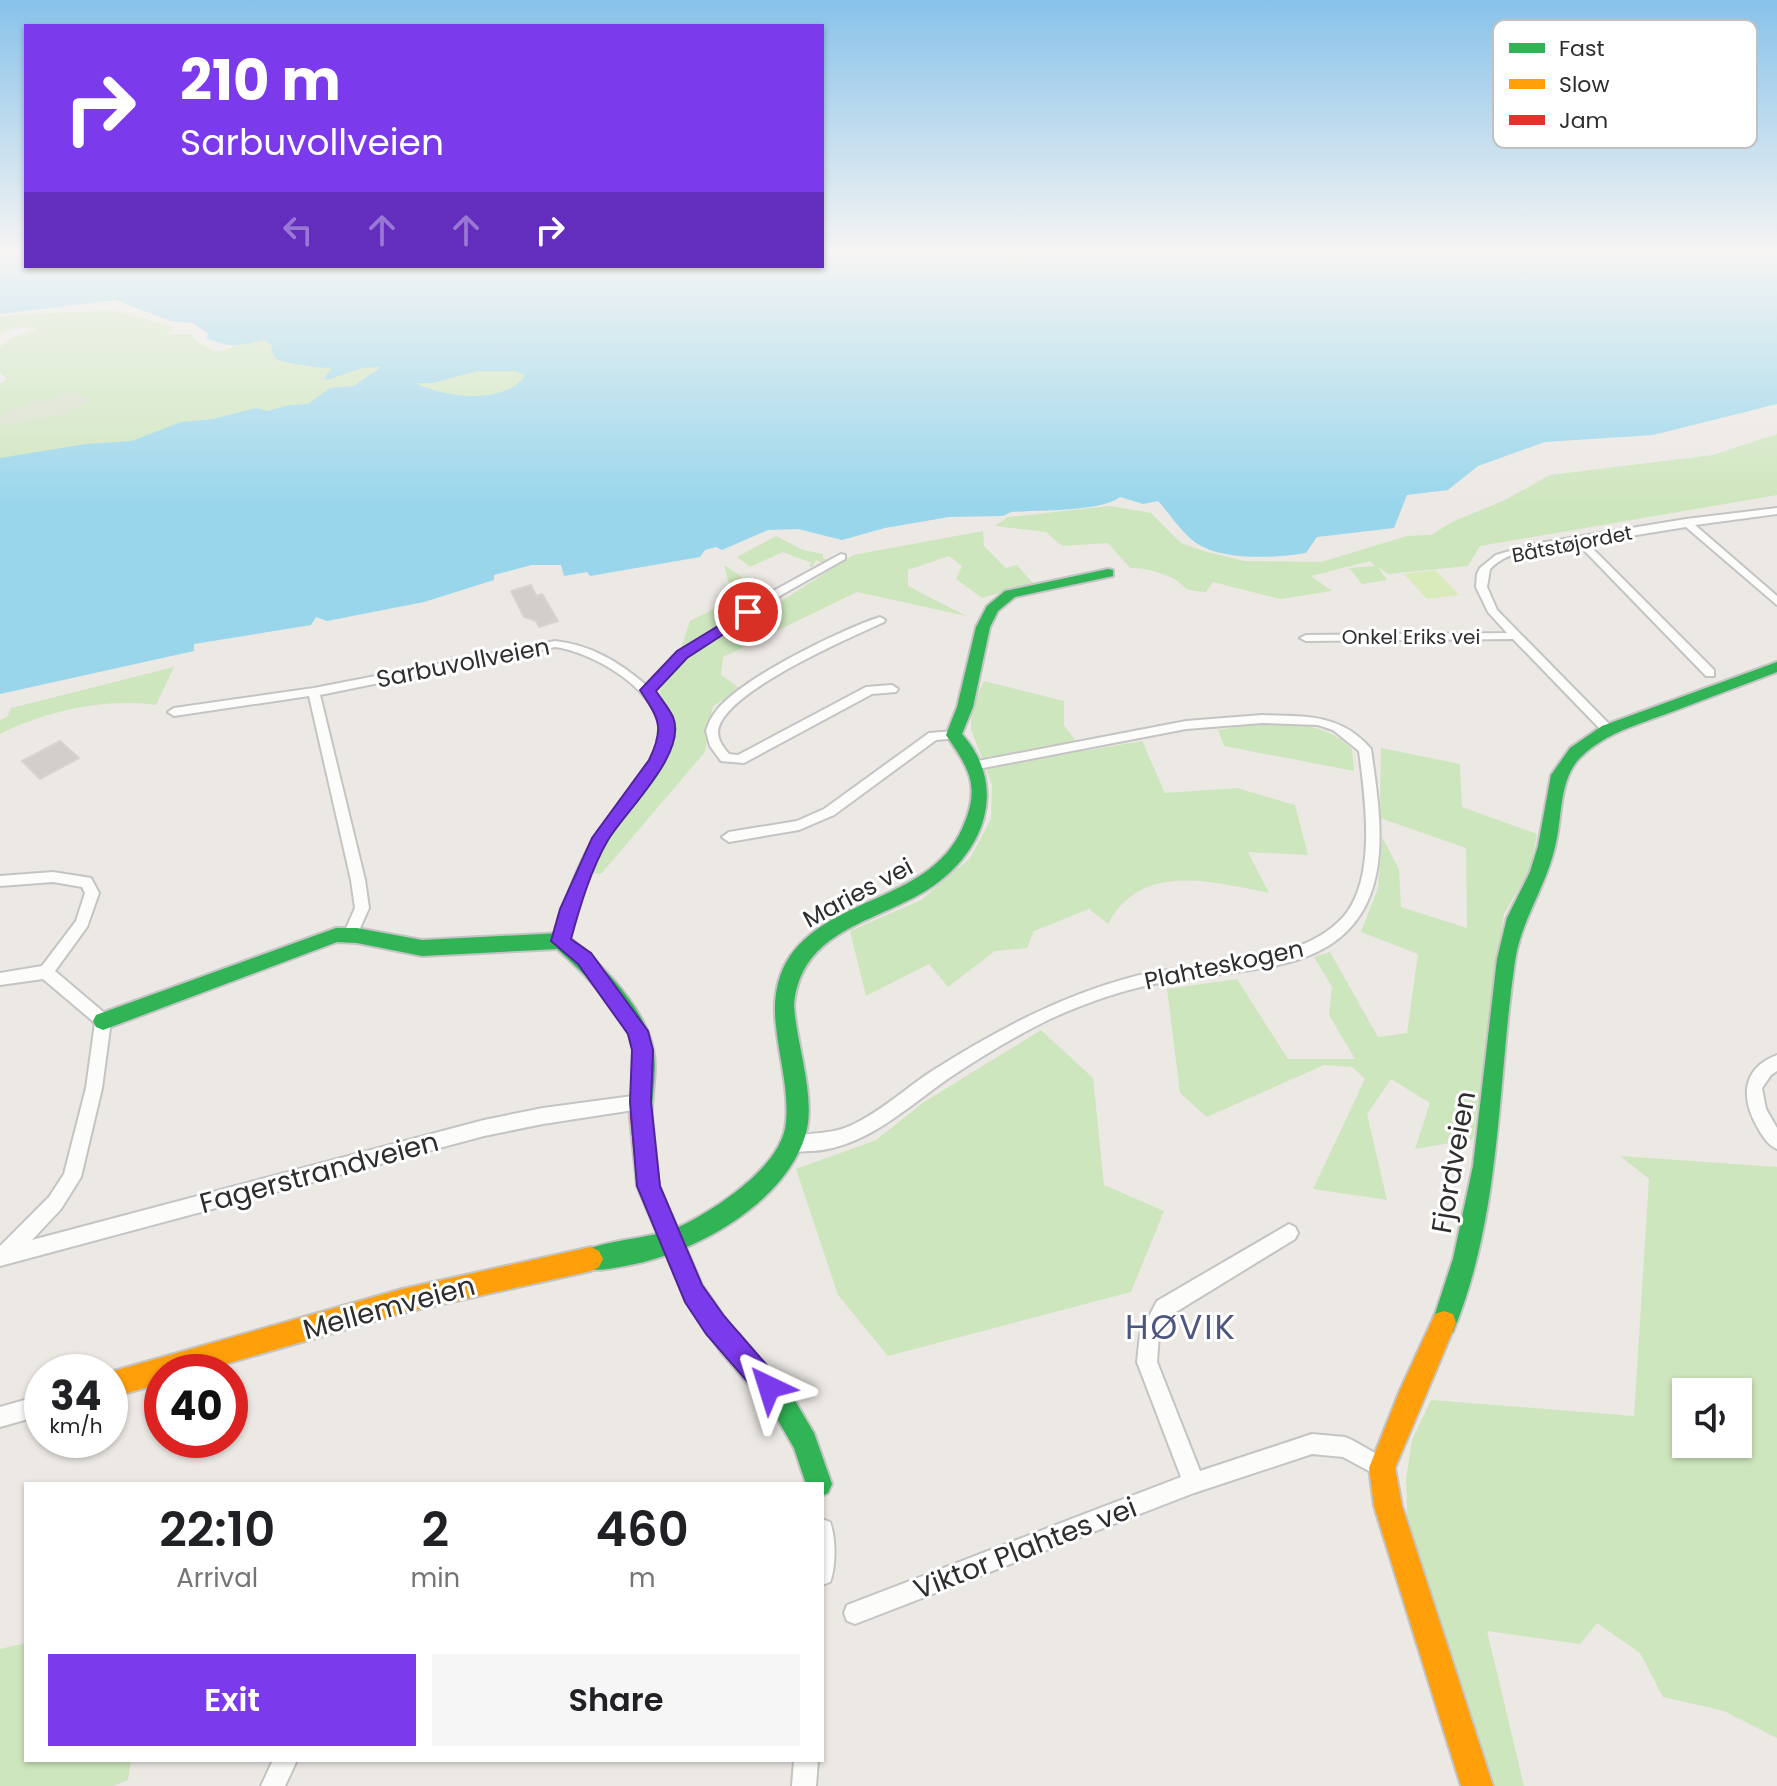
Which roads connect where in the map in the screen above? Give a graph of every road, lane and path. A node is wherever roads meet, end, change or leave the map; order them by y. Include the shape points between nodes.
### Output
1 (1777, 511) edge
2 (1686, 522) junction
3 (1580, 541) junction
4 (841, 557) dead end
5 (1108, 573) dead end
6 (1777, 602) edge
7 (880, 620) dead end
8 (1516, 636) junction
9 (1306, 638) dead end
10 (1777, 667) edge
11 (1710, 673) dead end
12 (892, 689) dead end
13 (648, 690) junction
14 (314, 692) junction
15 (174, 712) dead end
16 (1608, 730) junction
17 (954, 735) junction
18 (978, 765) junction
19 (729, 837) dead end
20 (0, 881) edge
21 (351, 933) junction
22 (561, 941) junction
23 (46, 972) junction
24 (0, 979) edge
25 (103, 1021) junction
26 (1777, 1062) edge
27 (640, 1102) junction
28 (1777, 1141) edge
29 (795, 1144) junction
30 (1289, 1233) dead end
31 (671, 1243) junction
32 (1, 1257) edge
33 (128, 1380) edge
34 (24, 1410) edge
35 (0, 1417) edge
36 (1382, 1468) junction
37 (818, 1482) edge
38 (1194, 1483) junction
39 (855, 1613) dead end
40 (284, 1762) edge
41 (806, 1762) edge
42 (273, 1786) edge
43 (804, 1786) edge
44 (1477, 1786) edge

1 - 2 street, Båtstøjordet
2 - 3 street, Båtstøjordet
2 - 6 street
3 - 8 street, Båtstøjordet via 1523,550 1493,560 1484,569 1480,581 1485,599
3 - 11 street
4 - 13 street via 682,655
5 - 17 street via 1010,594 992,609
7 - 12 street via 753,683 717,719 714,740 725,758 740,760 870,690
8 - 9 street, Onkel Eriks vei
8 - 16 street, Båtstøjordet
10 - 16 street, Fjordveien
13 - 14 street, Sarbuvollveien via 600,655 555,644
13 - 22 street, Sarbuvollveien via 667,719 664,746 600,838
14 - 15 street, Sarbuvollveien
14 - 21 street via 358,880 362,908
16 - 36 street, Fjordveien via 1576,752 1559,775 1547,846 1516,918 1506,959 1484,1166 1465,1259 1452,1307
17 - 18 street
17 - 19 street via 933,736 829,812 799,825
18 - 29 street, Maries vei via 975,823 961,853 931,882 836,927 798,957 784,1002
18 - 29 street, Plahteskogen via 1186,725 1319,721 1337,727 1365,749 1367,890 1347,921 1317,946 1282,957 1145,980 1069,1004 981,1049 866,1128 824,1144
20 - 23 street via 72,878 91,886 82,923
21 - 22 street via 421,948
21 - 25 street via 319,939
22 - 27 street via 584,959 638,1031 643,1050
23 - 24 street
23 - 25 street
25 - 32 street via 94,1088 72,1177 39,1221
26 - 28 street via 1754,1082 1752,1102
27 - 31 street via 648,1186
27 - 32 street, Fagerstrandveien via 484,1128
29 - 31 street via 755,1189 710,1223
30 - 38 street via 1164,1308 1151,1325 1147,1362
31 - 33 street, Mellemveien via 442,1291
31 - 37 street via 715,1325 785,1408 805,1442
34 - 35 street
36 - 38 street, Viktor Plahtes vei via 1345,1447 1312,1444
36 - 44 street via 1388,1506
38 - 39 street, Viktor Plahtes vei
40 - 42 street
41 - 43 street

